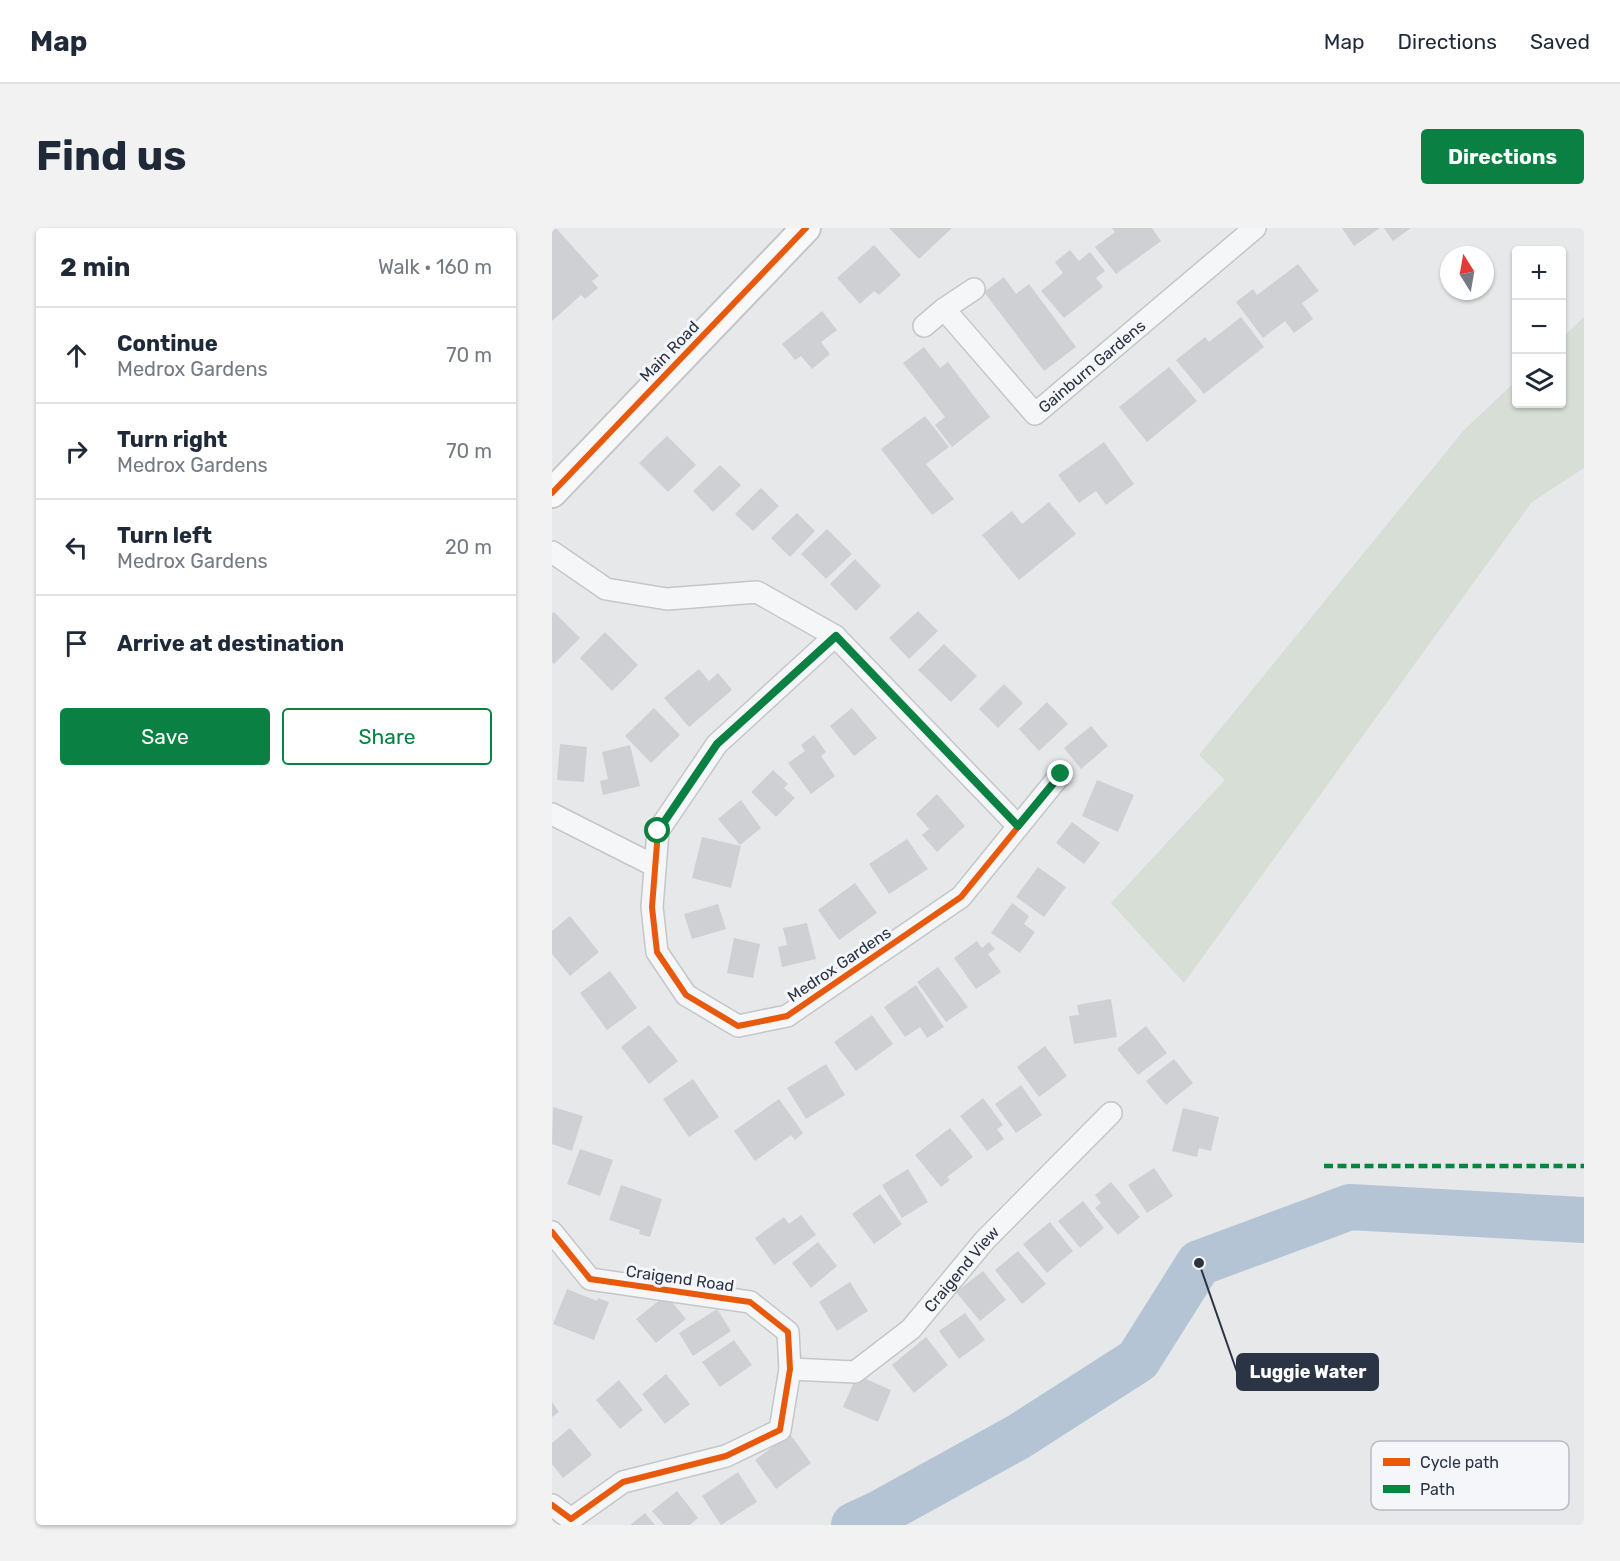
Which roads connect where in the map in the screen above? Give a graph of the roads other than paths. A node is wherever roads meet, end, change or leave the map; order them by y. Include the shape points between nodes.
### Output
1 (806, 228) edge
2 (1255, 228) edge
3 (974, 290) dead end
4 (944, 309) junction
5 (924, 326) dead end
6 (552, 493) edge
7 (552, 552) edge
8 (836, 636) junction
9 (1061, 774) dead end
10 (552, 814) edge
11 (1018, 826) junction
12 (655, 866) junction
13 (1111, 1113) dead end
14 (552, 1232) edge
15 (790, 1369) junction
16 (552, 1506) edge

1 - 6 street, Main Road
2 - 4 street, Gainburn Gardens via 1035,414
3 - 4 street
4 - 5 street
7 - 8 street via 606,589 667,599 757,592
8 - 11 street
8 - 12 street, Medrox Gardens via 717,744 658,831
9 - 11 street, Medrox Gardens
10 - 12 street
11 - 12 street, Medrox Gardens via 961,897 787,1016 738,1026 686,995 657,952 652,908
13 - 15 street, Craigend View via 985,1240 911,1329 855,1372
14 - 15 street, Craigend Road via 590,1279 750,1302 788,1332
15 - 16 street, Craigend Road via 780,1430 726,1456 623,1482 572,1519

